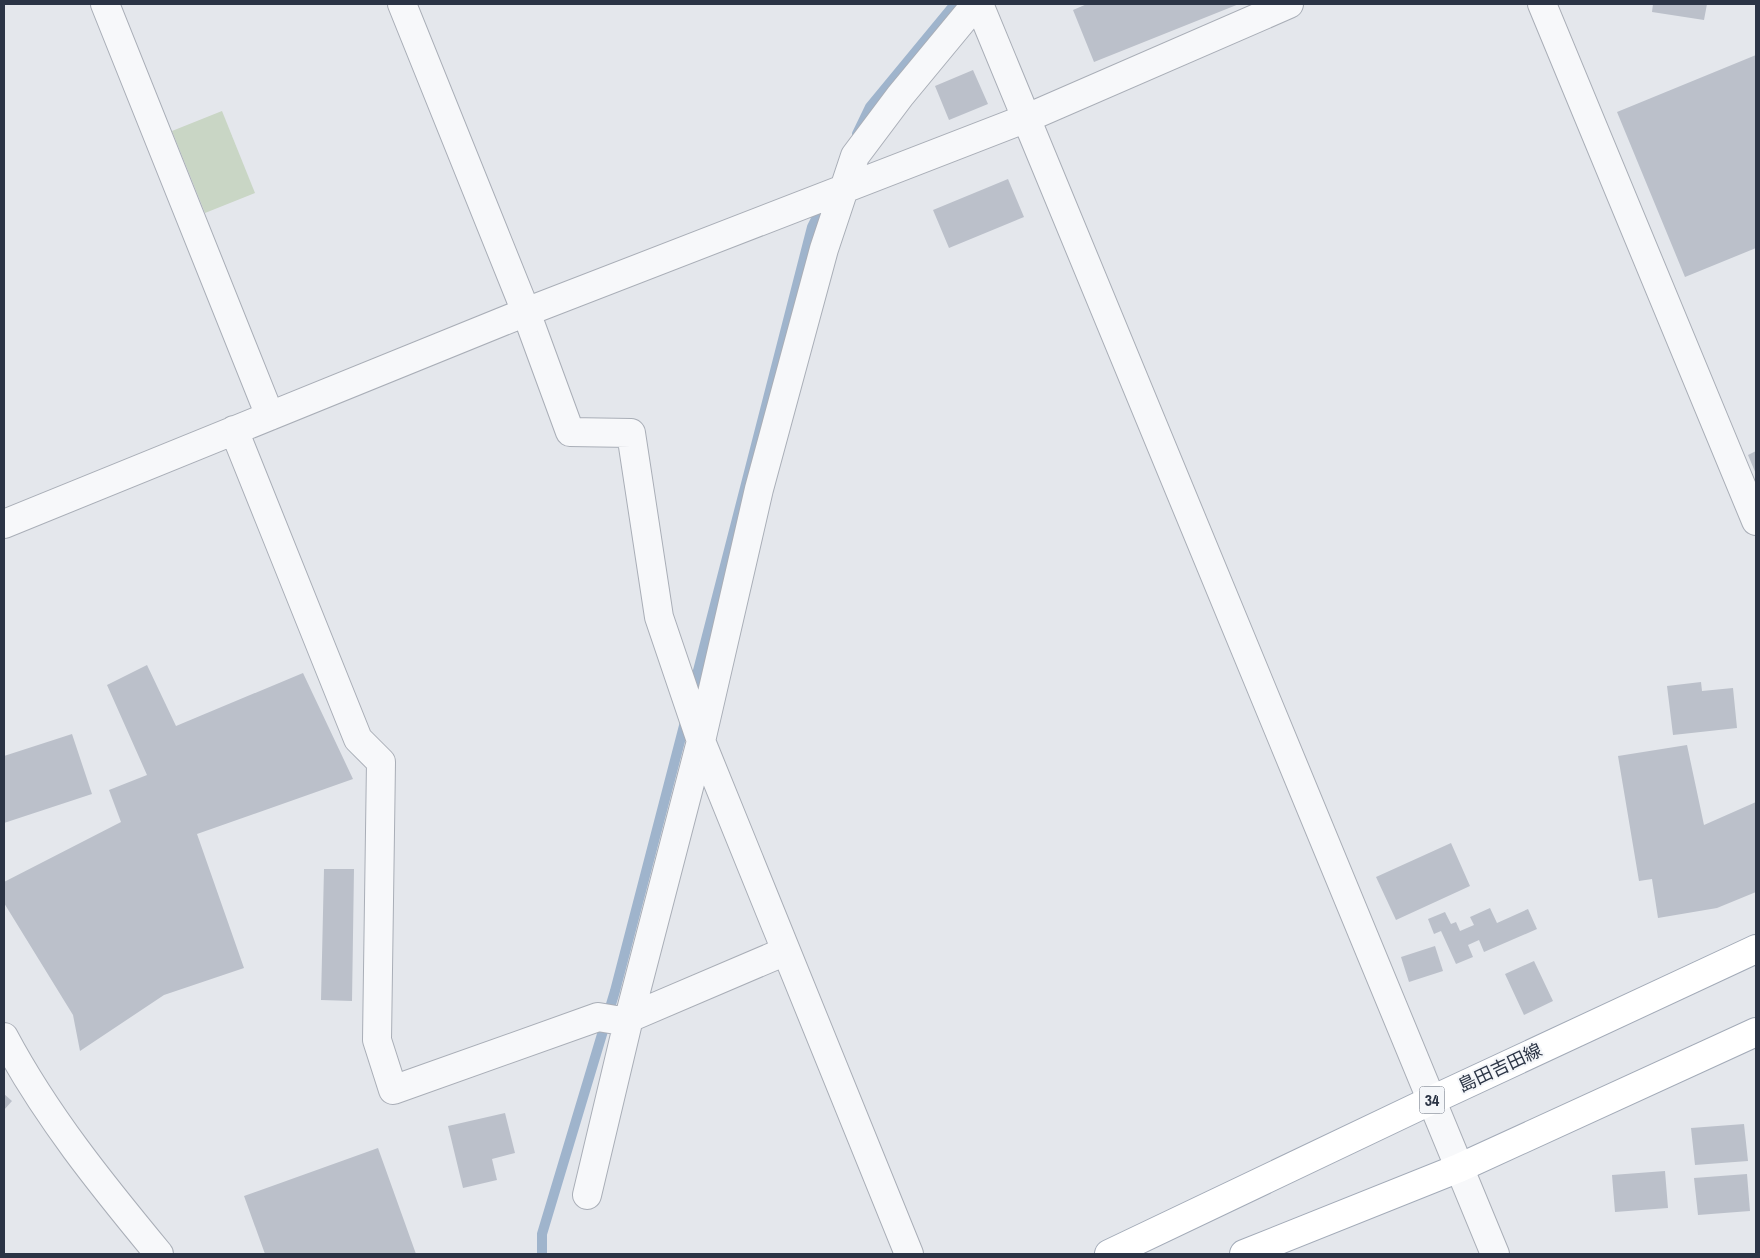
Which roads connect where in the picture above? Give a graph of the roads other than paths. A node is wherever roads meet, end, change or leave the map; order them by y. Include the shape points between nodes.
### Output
1 (105, 4) edge
2 (402, 4) edge
3 (977, 4) edge
4 (1289, 4) edge
5 (1542, 4) edge
6 (1027, 118) junction
7 (843, 190) junction
8 (526, 312) junction
9 (270, 416) junction
10 (234, 430) junction
11 (1756, 521) edge
12 (4, 524) edge
13 (700, 737) junction
14 (1756, 949) edge
15 (786, 951) junction
16 (616, 1019) junction
17 (1756, 1032) edge
18 (4, 1037) edge
19 (1432, 1100) junction
20 (1459, 1168) junction
21 (587, 1195) dead end
22 (159, 1254) edge
23 (909, 1254) edge
24 (1109, 1254) edge
25 (1244, 1254) edge
26 (1495, 1254) edge

1 - 9 street
2 - 8 street
3 - 6 street
3 - 7 street via 855,156
4 - 6 street
5 - 11 street
6 - 7 street
6 - 19 street
7 - 8 street
7 - 13 street via 759,489
8 - 9 street
8 - 13 street via 570,432 631,433 659,617
9 - 10 street
10 - 12 street
10 - 16 street via 358,739 382,762 377,1040 393,1090
13 - 15 street
13 - 16 street
14 - 19 main road, 島田吉田線 / 34
15 - 16 street
15 - 23 street
16 - 21 street
17 - 20 main road
18 - 22 street via 26,1078 73,1147
19 - 20 street
19 - 24 main road, 島田吉田線 / 34
20 - 25 main road
20 - 26 street

